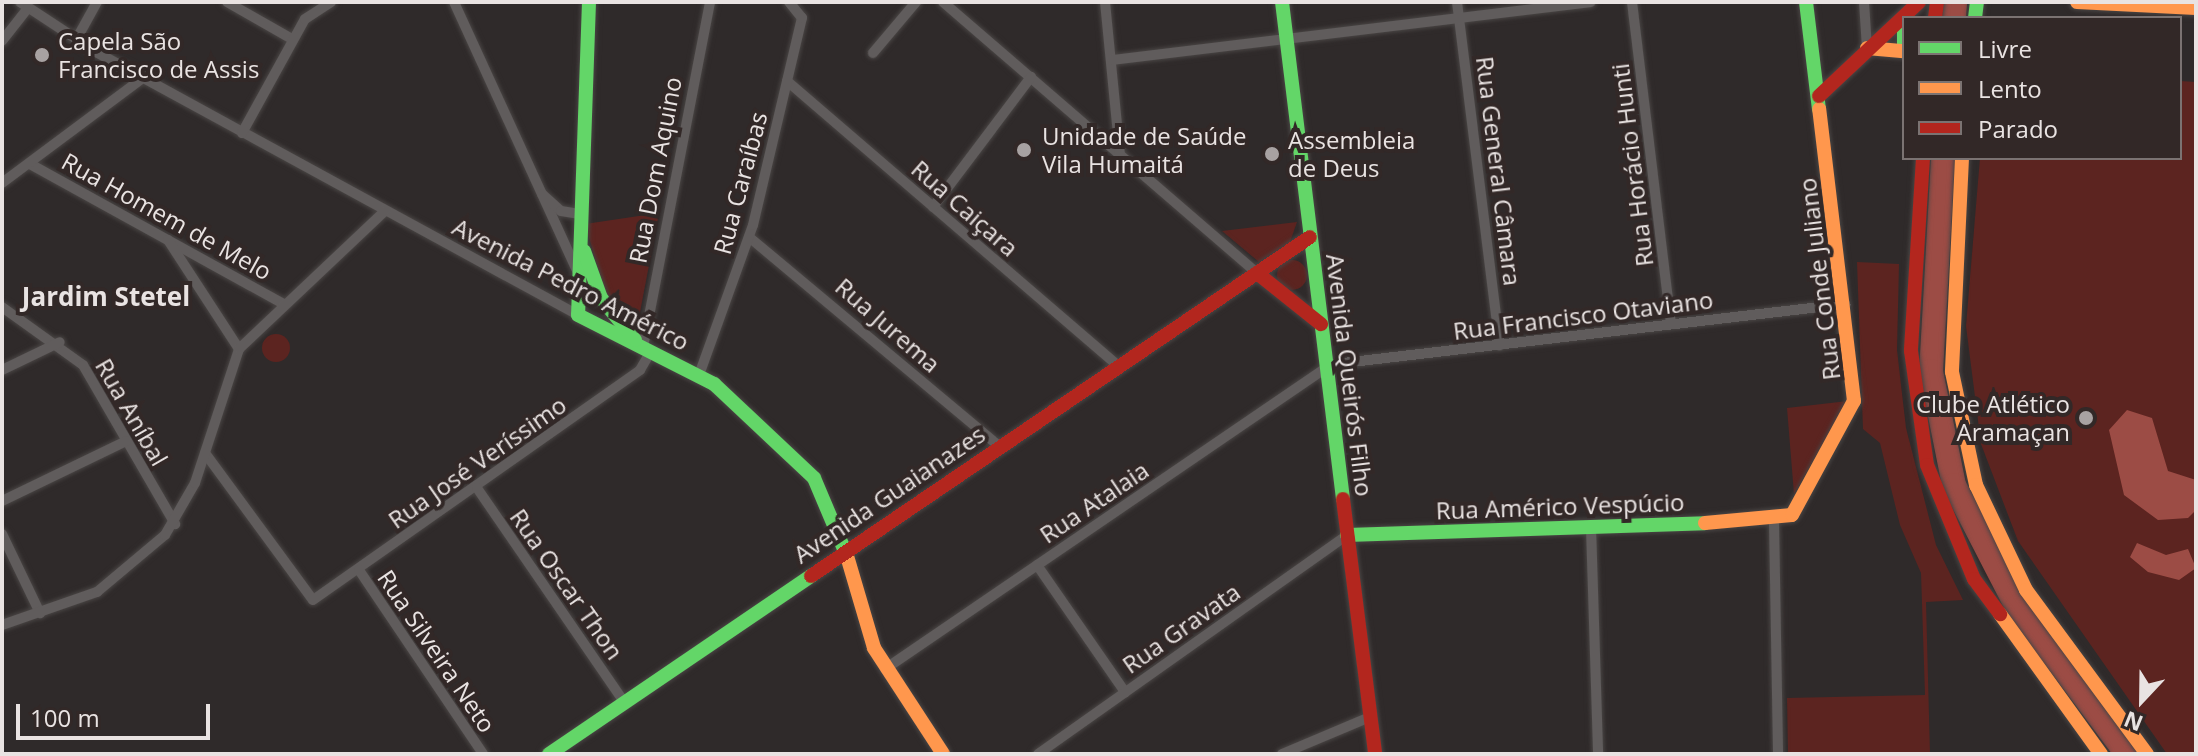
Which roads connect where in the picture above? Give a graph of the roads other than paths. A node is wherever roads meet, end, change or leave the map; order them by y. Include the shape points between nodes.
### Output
1 (97, 2) edge
2 (227, 2) edge
3 (331, 2) edge
4 (454, 2) edge
5 (589, 2) edge
6 (710, 2) edge
7 (789, 2) edge
8 (916, 2) edge
9 (943, 2) edge
10 (1105, 2) edge
11 (1282, 2) edge
12 (1457, 2) edge
13 (1590, 2) edge
14 (1632, 2) edge
15 (1806, 2) edge
16 (1864, 2) edge
17 (2077, 2) edge
18 (24, 5) edge
19 (2196, 8) edge
20 (1460, 18) junction
21 (1902, 19) edge
22 (292, 39) junction
23 (1286, 39) junction
24 (76, 40) junction
25 (2, 41) edge
26 (1867, 48) junction
27 (1902, 50) edge
28 (873, 53) dead end
29 (1112, 60) junction
30 (1031, 77) junction
31 (143, 78) junction
32 (787, 81) junction
33 (1819, 96) junction
34 (242, 133) junction
35 (1120, 154) junction
36 (1923, 160) edge
37 (1962, 160) edge
38 (30, 164) junction
39 (2, 183) edge
40 (537, 190) junction
41 (933, 207) junction
42 (385, 211) junction
43 (580, 220) junction
44 (749, 237) junction
45 (1310, 237) junction
46 (167, 239) junction
47 (578, 273) junction
48 (1257, 273) junction
49 (601, 298) junction
50 (284, 304) junction
51 (1845, 304) junction
52 (2, 307) edge
53 (581, 317) junction
54 (1321, 324) junction
55 (1671, 324) junction
56 (60, 342) junction
57 (1500, 345) junction
58 (645, 348) junction
59 (239, 349) junction
60 (1117, 365) junction
61 (1326, 367) junction
62 (2, 370) edge
63 (699, 375) junction
64 (126, 441) junction
65 (999, 446) junction
66 (205, 453) junction
67 (477, 488) junction
68 (2, 501) edge
69 (1774, 521) junction
70 (175, 524) junction
71 (1591, 527) junction
72 (2, 534) edge
73 (1347, 535) junction
74 (841, 553) junction
75 (1037, 565) junction
76 (359, 570) junction
77 (40, 613) junction
78 (2, 625) edge
79 (885, 669) junction
80 (1125, 692) junction
81 (624, 702) junction
82 (1370, 717) junction
83 (937, 752) edge
84 (483, 754) edge
85 (549, 754) edge
86 (1038, 754) edge
87 (1282, 754) edge
88 (1375, 754) edge
89 (1598, 754) edge
90 (1778, 754) edge
91 (2101, 754) edge
92 (2147, 754) edge

1 - 24 street
2 - 22 street
3 - 22 street via 310,14
4 - 40 street
5 - 43 main road
6 - 58 street, Rua Dom Aquino
7 - 32 street, Rua Caraíbas via 802,18
8 - 28 street
9 - 30 street
10 - 29 street
11 - 23 main road, Avenida Queirós Filho
12 - 20 street, Rua General Câmara
13 - 20 street
14 - 55 street, Rua Horácio Hunti
15 - 33 main road, Rua Conde Juliano
16 - 26 street
17 - 19 main road
18 - 24 street, Avenida Pedro Américo
18 - 25 street
20 - 23 street
20 - 57 street, Rua General Câmara
21 - 26 main road
22 - 34 street
23 - 29 street
23 - 45 main road, Avenida Queirós Filho
24 - 31 street, Avenida Pedro Américo
26 - 27 main road
26 - 33 main road
29 - 35 street
30 - 35 street
30 - 41 street
31 - 34 street, Avenida Pedro Américo
31 - 38 street
32 - 41 street, Rua Caiçara
32 - 44 street, Rua Caraíbas
33 - 51 main road, Rua Conde Juliano
34 - 42 street, Avenida Pedro Américo
35 - 48 street
36 - 91 main road via 1911,351 1927,465 1974,579
37 - 92 main road via 1951,359 1976,485 2026,590
38 - 39 street
38 - 46 street, Rua Homem de Melo
40 - 43 street
40 - 47 street
41 - 60 street, Rua Caiçara
42 - 50 street
42 - 53 street, Avenida Pedro Américo
43 - 47 main road
43 - 49 main road
44 - 63 street, Rua Caraíbas
44 - 65 street, Rua Jurema
45 - 48 main road, Avenida Guaianazes
45 - 54 main road, Avenida Queirós Filho
46 - 50 street, Rua Homem de Melo
46 - 59 street
47 - 53 main road
48 - 54 main road
48 - 60 main road, Avenida Guaianazes
49 - 53 main road
49 - 58 main road
50 - 59 street
51 - 55 street, Rua Francisco Otaviano
51 - 69 main road, Rua Conde Juliano via 1852,414 1792,515
52 - 56 street, Rua Aníbal
53 - 58 main road, Avenida Pedro Américo
54 - 61 main road, Avenida Queirós Filho
55 - 57 street, Rua Francisco Otaviano
56 - 62 street
56 - 64 street, Rua Aníbal via 83,365
57 - 61 street, Rua Francisco Otaviano
58 - 63 main road, Avenida Pedro Américo
58 - 67 street, Rua José Veríssimo via 640,370
59 - 66 street
60 - 65 main road, Avenida Guaianazes
61 - 73 main road, Avenida Queirós Filho
61 - 75 street, Rua Atalaia
63 - 74 main road, Avenida Pedro Américo via 814,478 836,521
64 - 68 street
64 - 70 street, Rua Aníbal
65 - 74 main road, Avenida Guaianazes
66 - 70 street
66 - 76 street, Rua José Veríssimo via 305,596 317,599
67 - 76 street, Rua José Veríssimo
67 - 81 street, Rua Oscar Thon
69 - 71 main road, Rua Américo Vespúcio
69 - 90 street
70 - 77 street via 97,592
71 - 73 main road, Rua Américo Vespúcio
71 - 89 street
72 - 77 street
73 - 80 street, Rua Gravata
73 - 82 main road, Avenida Queirós Filho
74 - 79 main road, Avenida Pedro Américo
74 - 81 main road, Avenida Guaianazes
75 - 79 street, Rua Atalaia
75 - 80 street
76 - 84 street, Rua Silveira Neto
77 - 78 street
79 - 83 main road, Avenida Pedro Américo
80 - 86 street, Rua Gravata
81 - 85 main road, Avenida Guaianazes
82 - 87 street
82 - 88 main road, Avenida Queirós Filho

